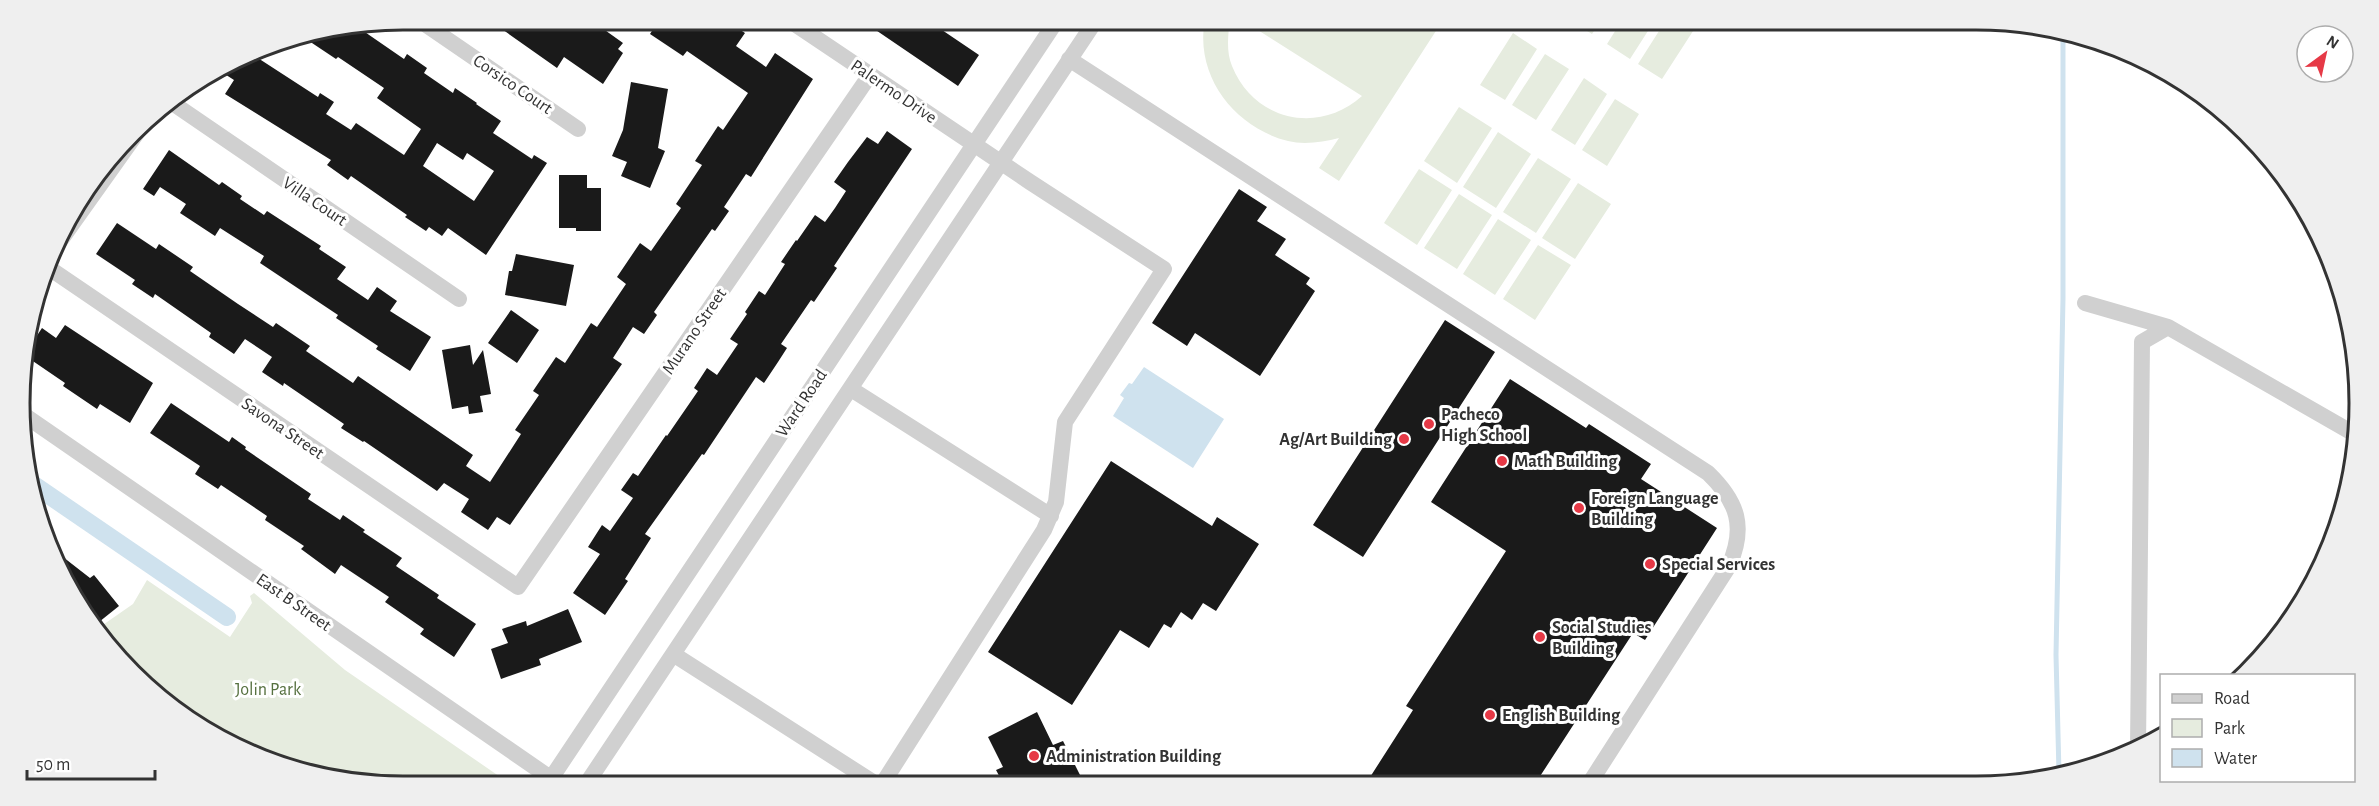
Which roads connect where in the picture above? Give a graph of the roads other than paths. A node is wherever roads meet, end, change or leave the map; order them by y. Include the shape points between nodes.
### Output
1 (434, 30) edge
2 (804, 30) edge
3 (1050, 30) edge
4 (1089, 30) edge
5 (1069, 59) junction
6 (870, 75) junction
7 (177, 106) edge
8 (578, 129) dead end
9 (973, 145) junction
10 (1001, 162) junction
11 (54, 271) edge
12 (459, 299) dead end
13 (2085, 303) dead end
14 (2168, 327) junction
15 (851, 389) junction
16 (31, 420) edge
17 (2348, 430) edge
18 (1051, 516) junction
19 (518, 587) joint
20 (673, 654) junction
21 (2138, 739) edge
22 (542, 776) edge
23 (558, 776) edge
24 (592, 776) edge
25 (864, 776) edge
26 (886, 776) edge
27 (1594, 776) edge

1 - 8 street, Corsico Court
2 - 6 street, Palermo Drive
3 - 9 street, Ward Road
4 - 5 street, Ward Road
5 - 10 street, Ward Road
5 - 27 street via 1708,472 1724,488 1739,528 1738,547
6 - 9 street, Palermo Drive
6 - 19 street, Murano Street
7 - 12 street, Villa Court
9 - 10 street, Palermo Drive
9 - 23 street, Ward Road
10 - 15 street, Ward Road
10 - 18 street, Palermo Drive via 1164,270 1065,422
11 - 19 street, Savona Street
13 - 14 street
14 - 17 street
14 - 21 street via 2142,342
15 - 18 street
15 - 20 street, Ward Road
16 - 22 street, East B Street
18 - 26 street
20 - 24 street, Ward Road
20 - 25 street

